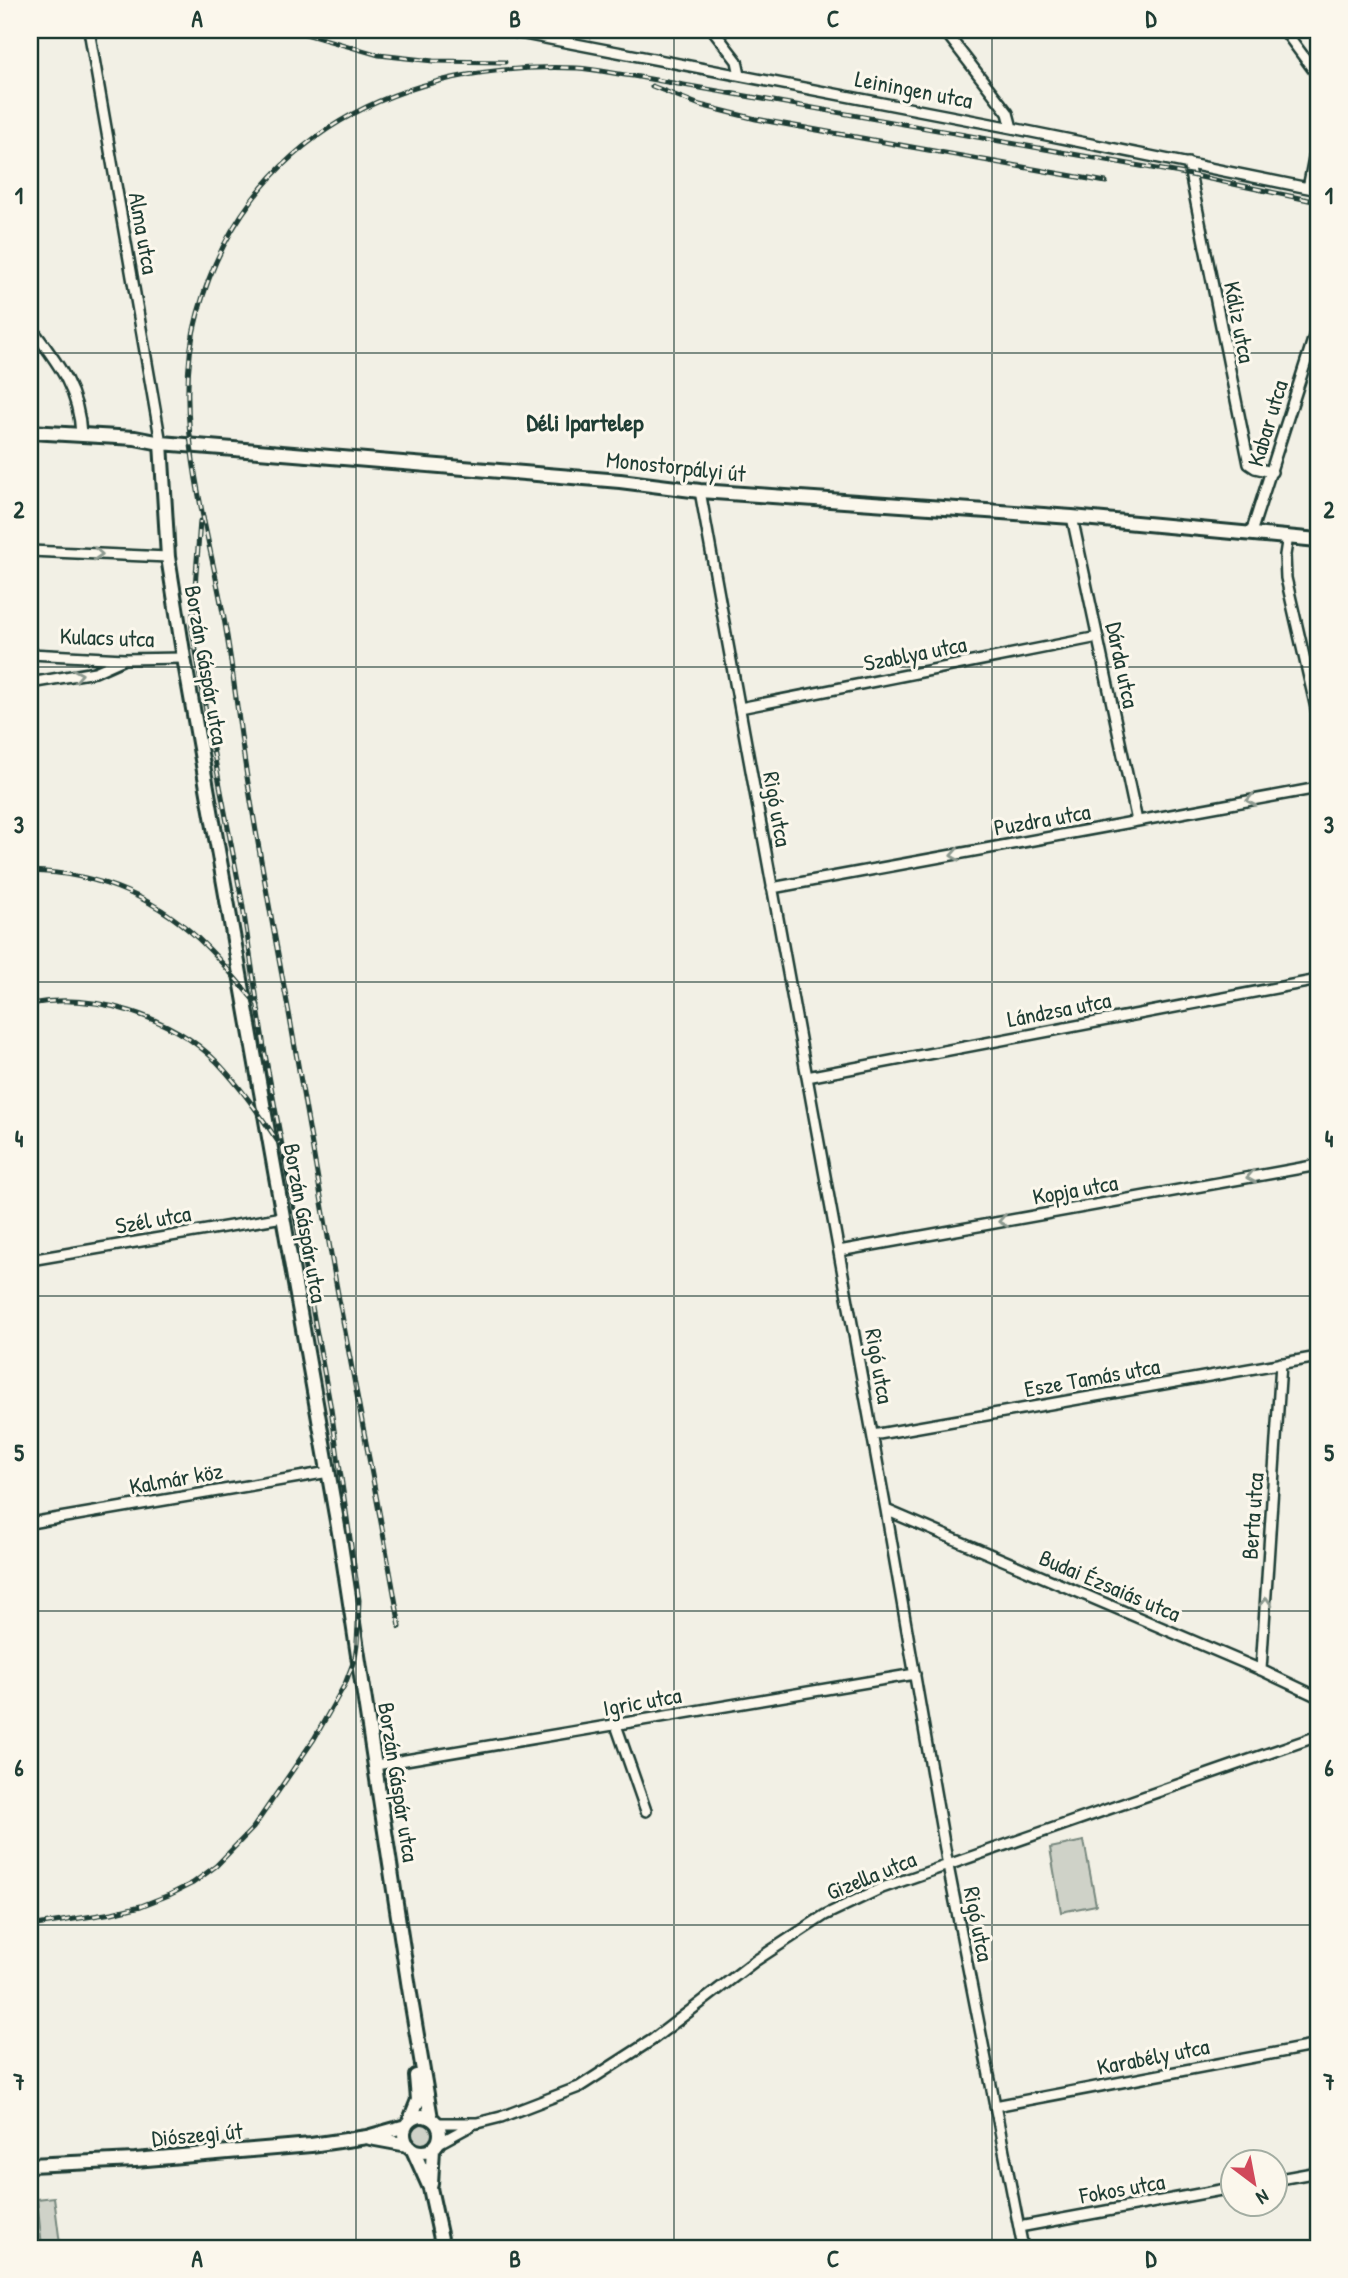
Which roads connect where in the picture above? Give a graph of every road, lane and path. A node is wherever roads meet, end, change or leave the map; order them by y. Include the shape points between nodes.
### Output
1 (89, 30) edge
2 (503, 30) edge
3 (713, 30) edge
4 (944, 30) edge
5 (1284, 30) edge
6 (740, 75) junction
7 (1318, 76) edge
8 (1012, 128) junction
9 (1318, 137) edge
10 (1188, 163) junction
11 (1308, 188) junction
12 (1318, 190) edge
13 (1318, 324) edge
14 (30, 326) edge
15 (30, 432) edge
16 (81, 434) junction
17 (161, 443) junction
18 (1272, 472) junction
19 (700, 491) junction
20 (1072, 517) junction
21 (1251, 533) junction
22 (1288, 536) junction
23 (1318, 540) edge
24 (30, 551) edge
25 (168, 557) junction
26 (1098, 637) junction
27 (30, 654) edge
28 (184, 658) junction
29 (124, 659) junction
30 (30, 683) edge
31 (740, 708) junction
32 (1318, 718) edge
33 (1318, 788) edge
34 (1137, 821) junction
35 (772, 888) junction
36 (1318, 980) edge
37 (807, 1077) junction
38 (1318, 1165) edge
39 (283, 1217) junction
40 (839, 1251) junction
41 (30, 1260) edge
42 (1318, 1357) edge
43 (1281, 1363) junction
44 (873, 1435) junction
45 (329, 1472) junction
46 (886, 1510) junction
47 (30, 1523) edge
48 (1261, 1670) junction
49 (915, 1674) junction
50 (1318, 1696) edge
51 (616, 1725) junction
52 (1318, 1737) edge
53 (376, 1765) junction
54 (646, 1811) dead end
55 (948, 1866) junction
56 (413, 2010) junction
57 (1318, 2045) edge
58 (995, 2106) junction
59 (434, 2121) junction
60 (408, 2123) junction
61 (477, 2123) junction
62 (367, 2137) junction
63 (435, 2146) junction
64 (410, 2147) junction
65 (30, 2165) edge
66 (1318, 2172) edge
67 (1288, 2178) edge
68 (430, 2188) junction
69 (1218, 2191) edge
70 (1019, 2227) junction
71 (443, 2248) edge
72 (1023, 2248) edge

1 - 17 street, Alma utca
2 - 6 street, Leiningen utca
3 - 6 street via 737,61
4 - 8 street via 1008,113
5 - 7 street
6 - 8 street, Leiningen utca
8 - 10 street, Leiningen utca
9 - 11 street
10 - 11 street, Leiningen utca
10 - 18 street, Káliz utca via 1249,464
11 - 12 street, Leiningen utca
13 - 18 street, Kabar utca
14 - 16 street via 64,372
15 - 16 street, Monostorpályi út
16 - 17 street, Monostorpályi út
17 - 19 street, Monostorpályi út
17 - 25 street, Borzán Gáspár utca
18 - 21 street, Kabar utca
19 - 20 street, Monostorpályi út
19 - 31 street, Rigó utca
20 - 21 street, Monostorpályi út
20 - 26 street, Dárda utca
21 - 22 street, Monostorpályi út
22 - 23 street, Monostorpályi út
22 - 32 street via 1286,578
24 -> 25 street
25 - 28 street, Borzán Gáspár utca
26 - 31 street, Szablya utca
26 - 34 street, Dárda utca
27 - 29 street, Kulacs utca
28 - 29 street, Kulacs utca
28 - 39 street, Borzán Gáspár utca
30 -> 29 street via 95,672
31 - 35 street, Rigó utca
33 -> 34 street, Puzdra utca
34 -> 35 street, Puzdra utca
35 - 37 street, Rigó utca
36 - 37 street, Lándzsa utca
37 - 40 street, Rigó utca
38 -> 40 street, Kopja utca
39 - 41 street, Szél utca
39 - 45 street, Borzán Gáspár utca
40 - 44 street, Rigó utca
42 - 43 street, Esze Tamás utca
43 - 44 street, Esze Tamás utca
48 -> 43 street, Berta utca
44 - 46 street, Rigó utca
45 - 47 street, Kalmár köz
45 - 53 street, Borzán Gáspár utca
46 - 48 street, Budai Ézsaiás utca
46 - 49 street, Rigó utca
48 - 50 street, Budai Ézsaiás utca
49 - 51 street, Igric utca
49 - 55 street, Rigó utca
51 - 53 street, Igric utca
51 - 54 street
52 - 55 street, Gizella utca
53 - 56 street, Borzán Gáspár utca
55 - 58 street, Rigó utca
55 - 61 street, Gizella utca via 882,1888 825,1915 579,2087
56 - 59 street, Borzán Gáspár utca
56 - 60 street, Borzán Gáspár utca via 418,2101
57 - 58 street, Karabély utca
58 - 70 street, Rigó utca
59 - 60 street via 417,2116
59 - 61 street, Gizella utca
59 - 63 street via 440,2130
60 - 62 street, Diószegi út
60 - 64 street via 404,2132
61 - 63 street, Gizella utca
62 - 64 street, Diószegi út
62 - 65 street, Diószegi út via 135,2160
63 - 64 street via 426,2152
63 - 68 street
64 - 68 street
66 - 67 street
68 - 71 street
69 - 70 street, Fokos utca
70 - 72 street, Rigó utca

